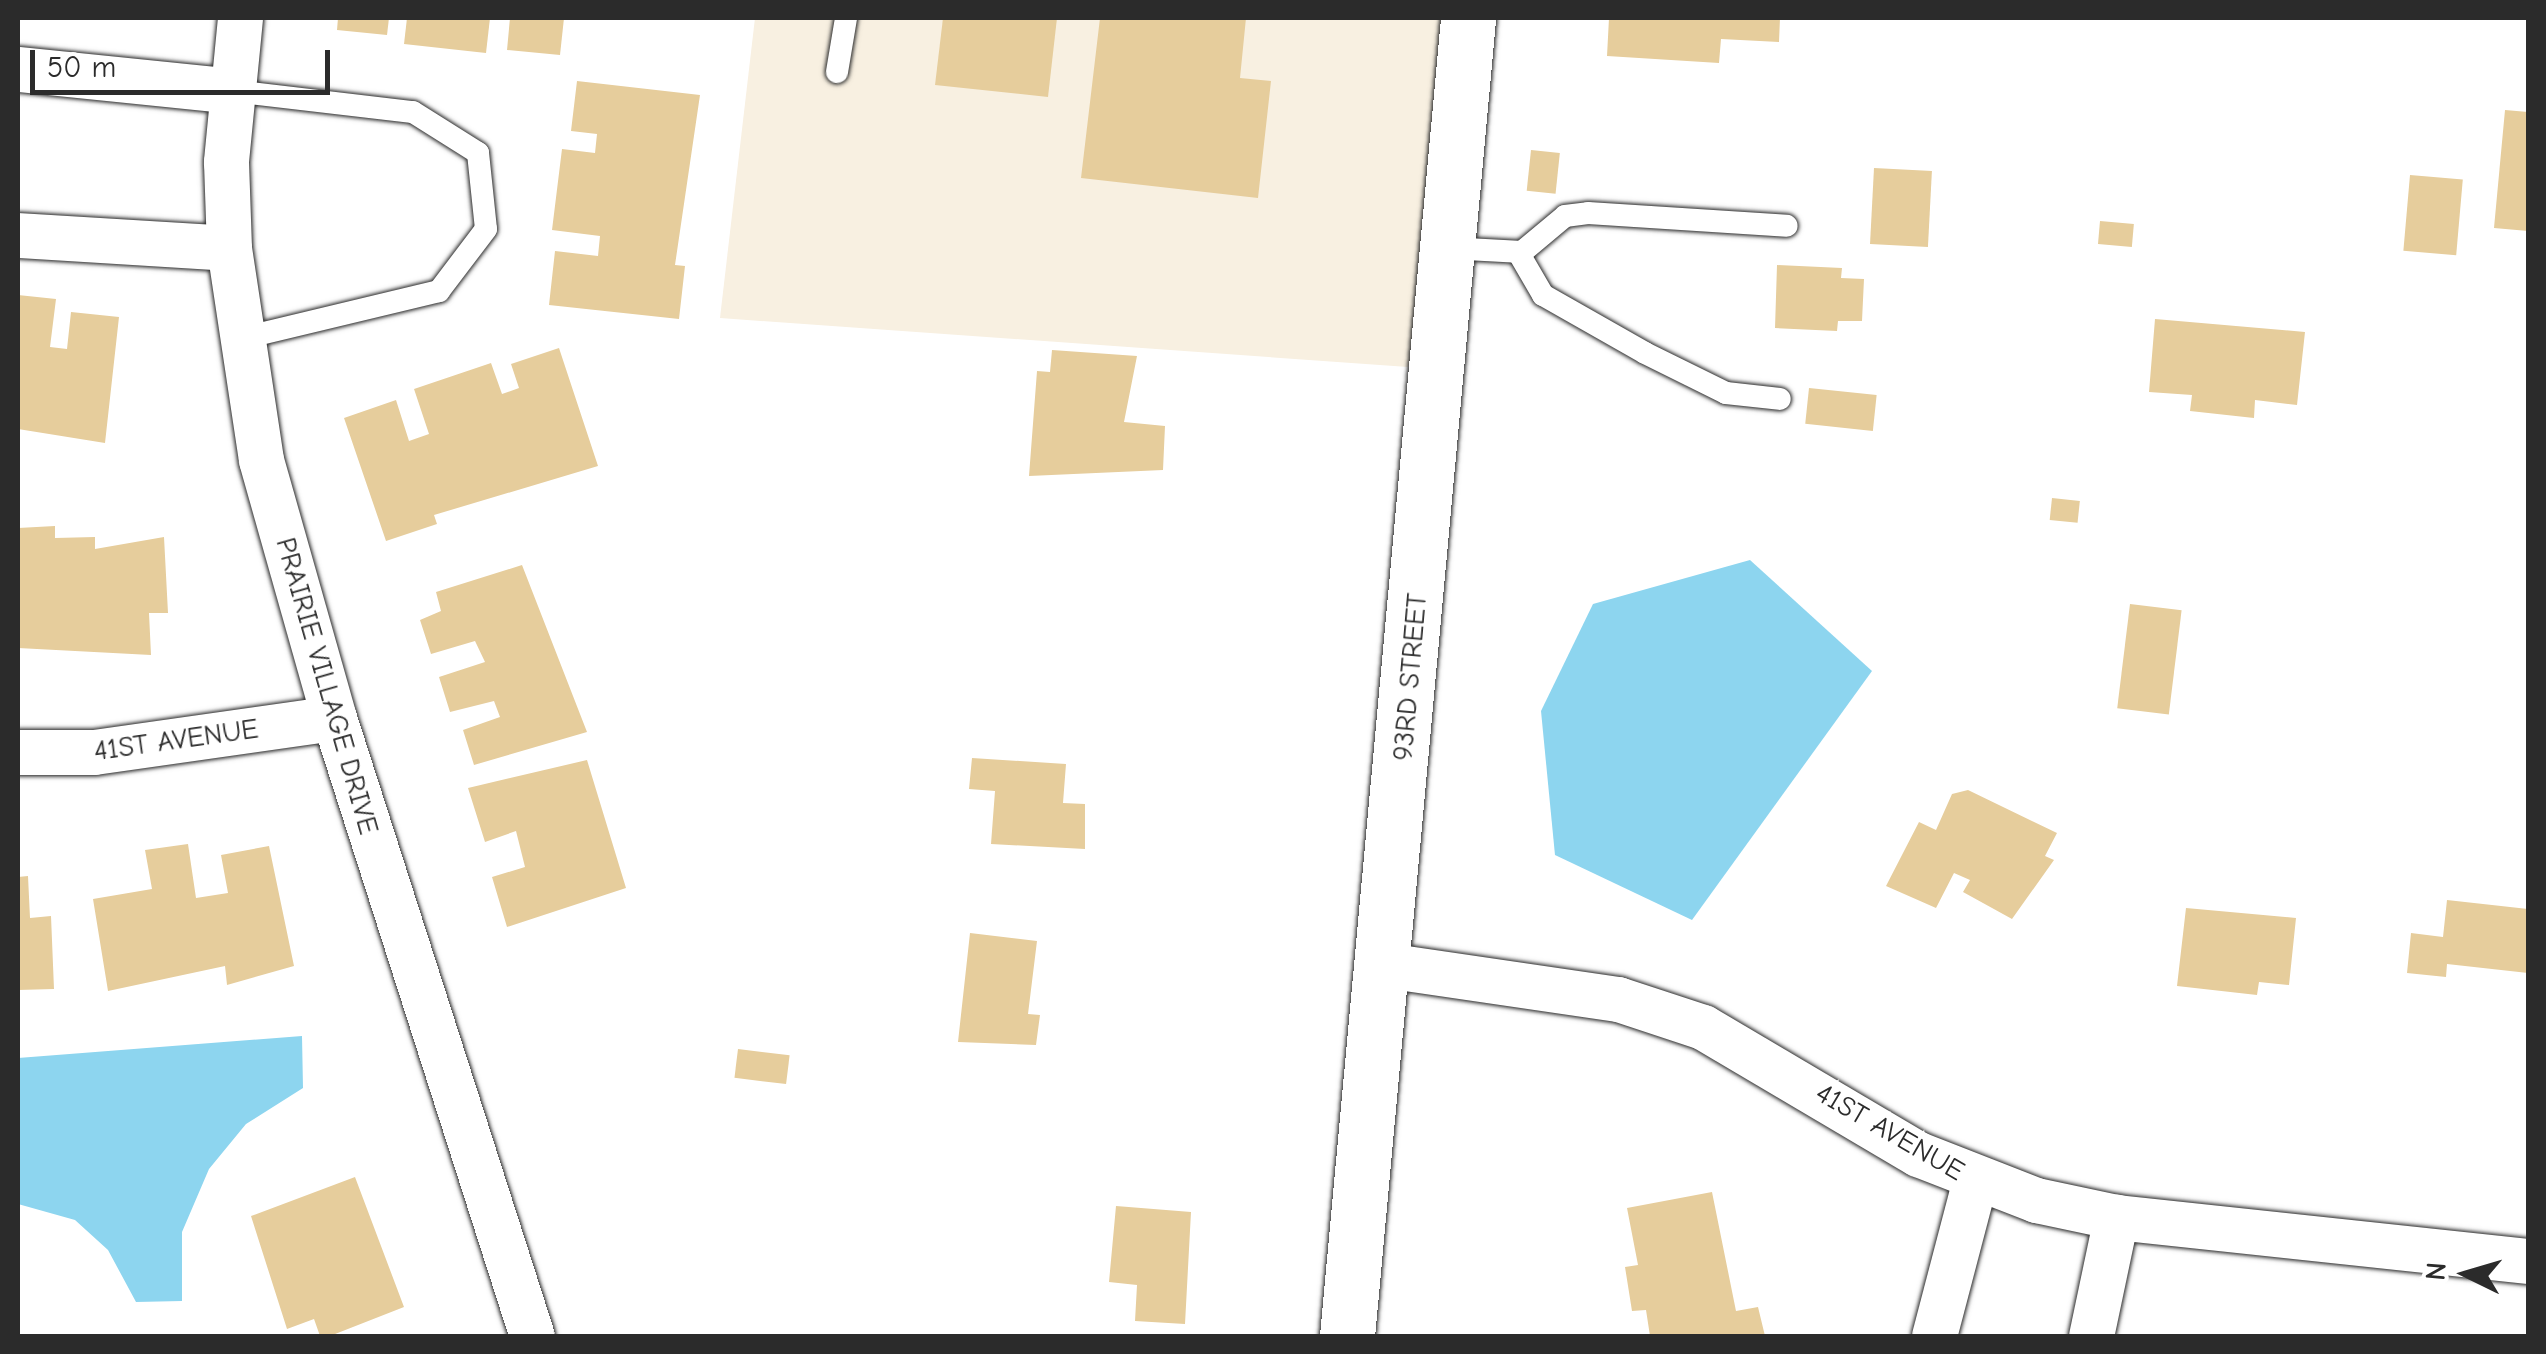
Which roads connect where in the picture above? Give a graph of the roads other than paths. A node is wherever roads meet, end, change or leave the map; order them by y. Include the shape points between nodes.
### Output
1 (240, 18) edge
2 (846, 18) edge
3 (1468, 18) edge
4 (18, 69) edge
5 (837, 72) dead end
6 (233, 91) junction
7 (1787, 226) dead end
8 (18, 235) edge
9 (229, 248) junction
10 (1448, 248) junction
11 (1518, 252) junction
12 (243, 338) junction
13 (1780, 398) dead end
14 (334, 718) junction
15 (18, 752) edge
16 (1385, 964) junction
17 (1975, 1180) junction
18 (2116, 1217) junction
19 (2528, 1261) edge
20 (532, 1336) edge
21 (1347, 1336) edge
22 (1934, 1336) edge
23 (2091, 1336) edge

1 - 6 street, PRAIRIE VILLAGE DRIVE
2 - 5 lane
3 - 10 street, 93RD STREET
4 - 6 street
6 - 9 street, PRAIRIE VILLAGE DRIVE
6 - 12 lane via 413,112 478,154 486,229 439,291
7 - 11 lane via 1588,213 1565,216
8 - 9 street
9 - 12 street, PRAIRIE VILLAGE DRIVE
10 - 11 lane
10 - 16 street, 93RD STREET
11 - 13 lane via 1543,295 1645,353 1726,393
12 - 14 street, PRAIRIE VILLAGE DRIVE via 262,460
14 - 15 street, 41ST AVENUE via 94,752
14 - 20 street, PRAIRIE VILLAGE DRIVE
16 - 17 street, 41ST AVENUE via 1618,999 1703,1027
16 - 21 street, 93RD STREET
17 - 18 street, 41ST AVENUE
17 - 22 street
18 - 19 street, 41ST AVENUE
18 - 23 street

